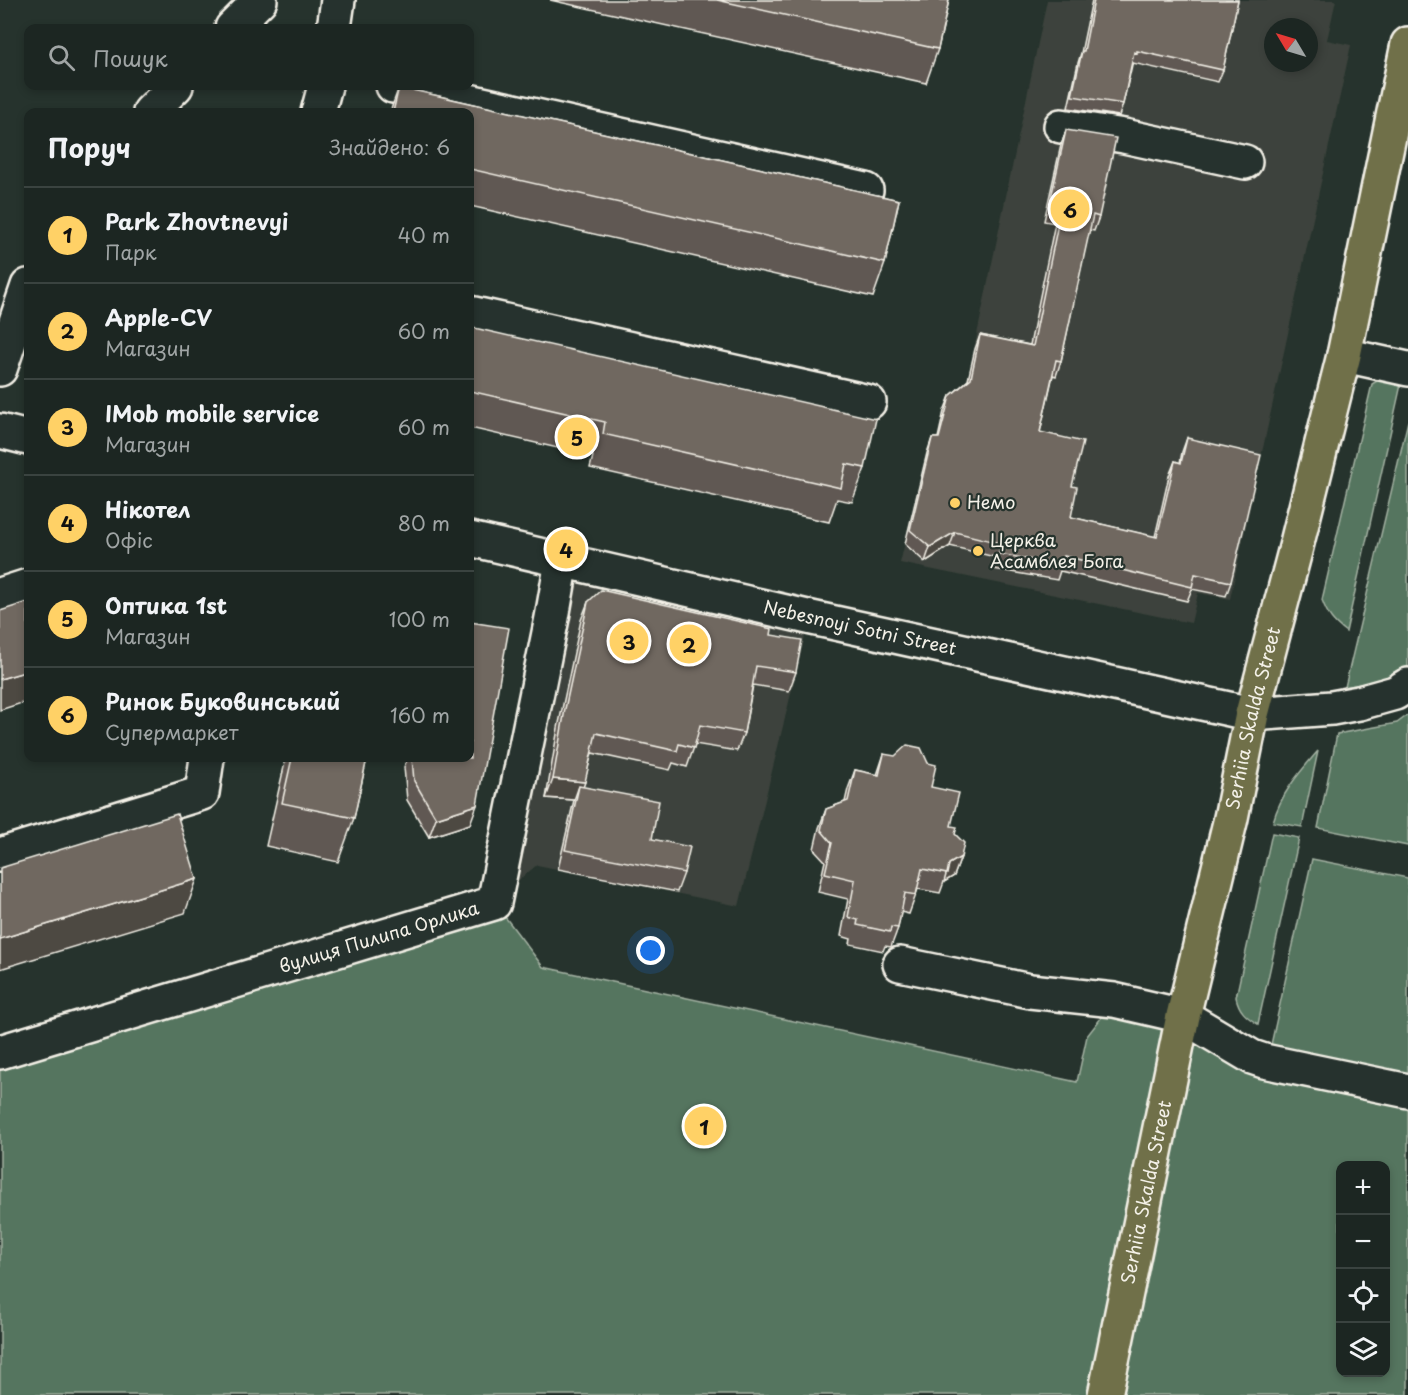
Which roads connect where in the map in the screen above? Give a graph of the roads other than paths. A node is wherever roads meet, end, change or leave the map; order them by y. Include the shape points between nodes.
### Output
1 (260, 0) edge
2 (338, 0) edge
3 (236, 24) edge
4 (335, 24) edge
5 (1408, 44) edge
6 (172, 90) edge
7 (324, 90) edge
8 (415, 90) edge
9 (154, 108) edge
10 (319, 108) edge
11 (1060, 126) dead end
12 (1245, 162) dead end
13 (866, 190) edge
14 (24, 298) edge
15 (474, 314) edge
16 (1344, 355) junction
17 (0, 369) edge
18 (1408, 369) edge
19 (869, 402) dead end
20 (0, 430) edge
21 (24, 437) edge
22 (474, 540) edge
23 (562, 561) junction
24 (24, 587) edge
25 (0, 595) edge
26 (1408, 685) edge
27 (1252, 714) junction
28 (206, 762) edge
29 (0, 855) edge
30 (900, 964) dead end
31 (1183, 1016) junction
32 (0, 1052) edge
33 (1408, 1091) edge
34 (1105, 1395) edge

1 - 3 street
2 - 4 street
5 - 16 main road, Serhiia Skalda Street
6 - 9 street
7 - 10 street
8 - 13 street
11 - 12 street
14 - 17 street
15 - 19 street
16 - 18 street
16 - 27 main road, Serhiia Skalda Street
20 - 21 street
22 - 23 street, Nebesnoyi Sotni Street
23 - 27 street, Nebesnoyi Sotni Street
23 - 32 street, вулиця Пилипа Орлика via 494,903
24 - 25 street
26 - 27 street, Nebesnoyi Sotni Street via 1395,693 1341,706
27 - 31 main road, Serhiia Skalda Street
28 - 29 street via 202,793
30 - 31 street via 1030,991 1114,1000
31 - 33 street via 1252,1057
31 - 34 main road, Serhiia Skalda Street

